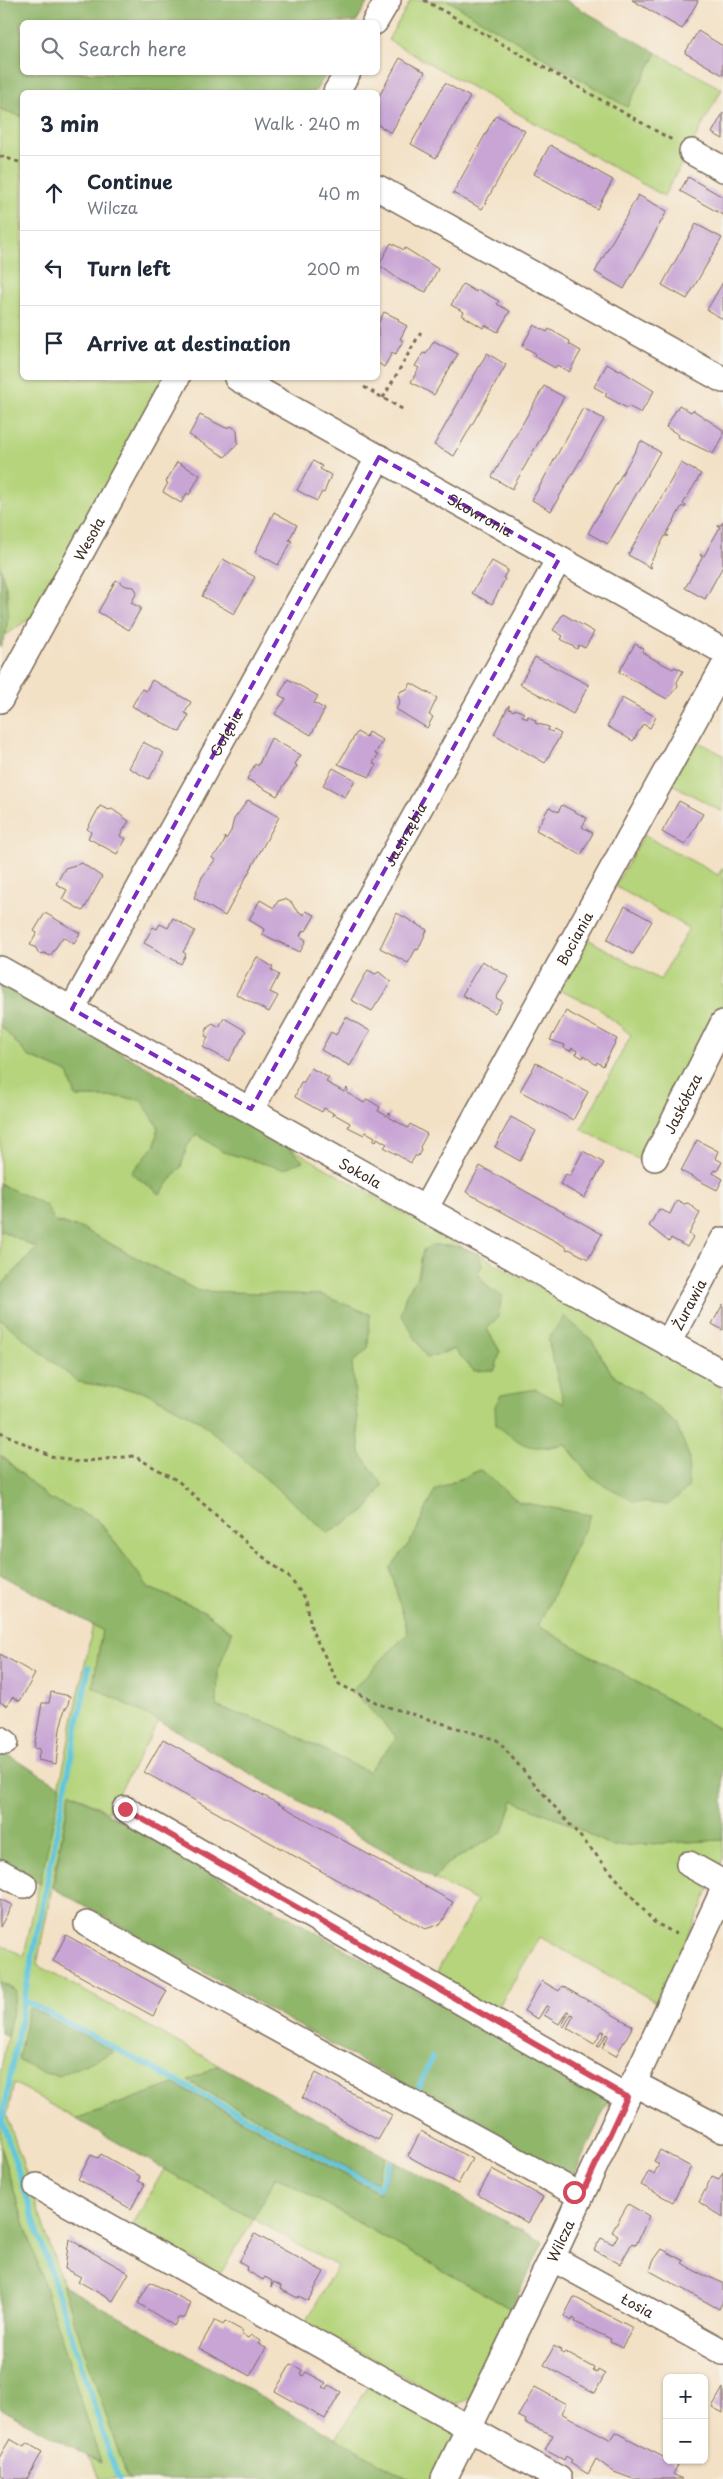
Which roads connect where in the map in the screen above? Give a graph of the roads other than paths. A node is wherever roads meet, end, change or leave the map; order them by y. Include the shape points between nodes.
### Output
1 (388, 0) edge
2 (376, 20) edge
3 (346, 75) edge
4 (337, 90) edge
5 (692, 152) road end
6 (723, 169) edge
7 (380, 189) edge
8 (177, 380) edge
9 (241, 380) edge
10 (723, 380) edge
11 (379, 457) junction
12 (559, 559) junction
13 (723, 651) edge
14 (723, 668) edge
15 (0, 700) edge
16 (0, 969) edge
17 (72, 1009) junction
18 (723, 1023) edge
19 (251, 1109) junction
20 (655, 1158) dead end
21 (425, 1208) junction
22 (723, 1240) edge
23 (668, 1343) junction
24 (723, 1373) edge
25 (125, 1809) dead end
26 (689, 1864) dead end
27 (0, 1872) edge
28 (723, 1883) edge
29 (24, 1885) dead end
30 (723, 1891) edge
31 (87, 1924) dead end
32 (630, 2090) junction
33 (723, 2130) edge
34 (37, 2186) dead end
35 (581, 2196) junction
36 (552, 2258) junction
37 (723, 2352) edge
38 (468, 2429) junction
39 (444, 2479) edge
40 (559, 2479) edge

1 - 2 street
3 - 4 street
5 - 6 street
7 - 10 street
8 - 15 street, Wesoła
9 - 11 street, Skowronia
11 - 12 street, Skowronia
11 - 17 street, Gołębia
12 - 13 street, Skowronia
12 - 19 street, Jastrzębia
14 - 21 street, Bociania
16 - 17 street, Sokola
17 - 19 street, Sokola
18 - 20 street, Jaskółcza
19 - 21 street, Sokola
21 - 23 street, Sokola
22 - 23 street, Żurawia
23 - 24 street, Sokola
25 - 32 street
26 - 28 street
27 - 29 street
30 - 32 street, Wilcza
31 - 35 street
32 - 33 street
32 - 35 street, Wilcza
34 - 38 street
35 - 36 street, Wilcza
36 - 37 street, Łosia
36 - 38 street, Wilcza
38 - 39 street, Wilcza
38 - 40 street

